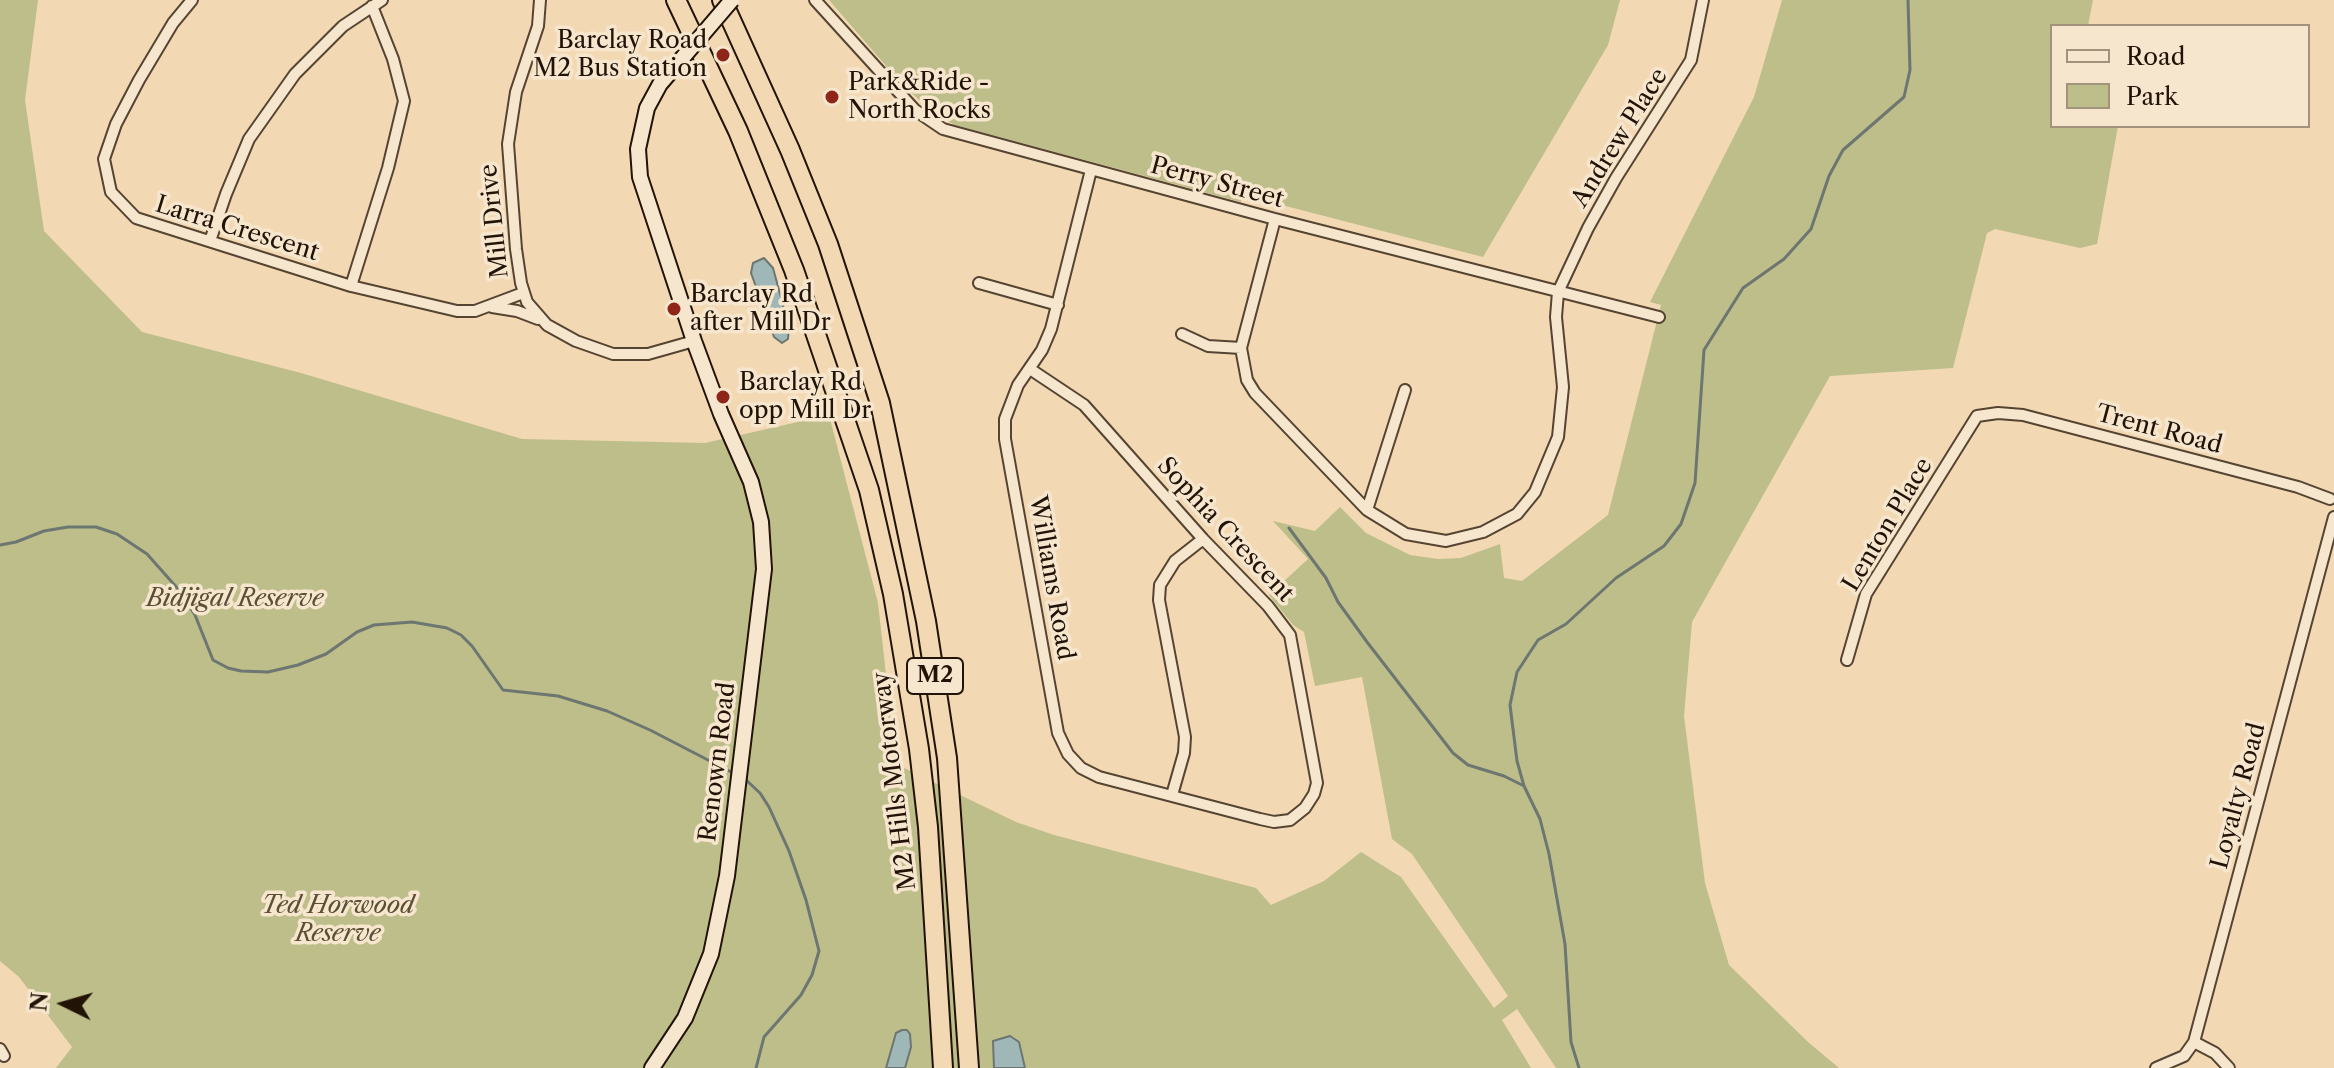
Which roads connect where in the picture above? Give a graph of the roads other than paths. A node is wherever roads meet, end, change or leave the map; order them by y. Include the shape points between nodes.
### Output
1 (192, 0) edge
2 (540, 0) edge
3 (676, 0) edge
4 (722, 0) edge
5 (732, 0) edge
6 (815, 0) edge
7 (1703, 0) edge
8 (377, 3) edge
9 (1091, 170) junction
10 (1275, 219) junction
11 (210, 241) junction
12 (979, 283) dead end
13 (351, 286) junction
14 (1558, 292) junction
15 (523, 293) junction
16 (1058, 305) junction
17 (487, 307) junction
18 (1659, 317) dead end
19 (540, 320) junction
20 (1182, 334) dead end
21 (694, 341) junction
22 (1241, 348) junction
23 (1030, 369) junction
24 (1405, 390) dead end
25 (1977, 416) joint
26 (2332, 496) edge
27 (1367, 510) junction
28 (2334, 516) edge
29 (1203, 539) junction
30 (1847, 660) dead end
31 (1172, 795) junction
32 (1305, 808) joint
33 (2194, 1042) junction
34 (652, 1068) edge
35 (943, 1068) edge
36 (969, 1068) edge
37 (2156, 1068) edge
38 (2229, 1068) edge

1 - 11 street, Larra Crescent via 139,80 104,159 111,192 136,218
2 - 15 street, Mill Drive via 508,144
3 - 35 highway, M2 Hills Motorway / M2 via 738,131 794,270 875,516 919,749
4 - 36 highway, M2 Hills Motorway / M2 via 828,244 880,403 926,621 947,758
5 - 21 main road, Renown Road, bridge via 660,84 640,133 642,191
6 - 9 street, Perry Street via 932,124
7 - 14 street, Andrew Place via 1691,60 1616,178
8 - 11 street via 343,26 295,74 249,139
8 - 13 street via 404,101
9 - 10 street, Perry Street
9 - 16 street, Williams Road
10 - 14 street, Perry Street
10 - 22 street
11 - 13 street, Larra Crescent
12 - 16 street
13 - 17 street, Larra Crescent via 466,313
14 - 18 street, Perry Street
14 - 27 street via 1563,387 1558,437 1535,492 1517,514 1483,532 1446,541 1406,534
15 - 17 street, Larra Crescent
15 - 19 street, Mill Drive
16 - 23 street, Williams Road
17 - 19 street
19 - 21 street, Mill Drive via 576,341 623,355
20 - 22 street via 1208,346
21 - 34 main road, Renown Road via 751,482 764,569 727,876 711,954 685,1018
22 - 27 street via 1247,380 1264,405
23 - 29 street, Sophia Crescent via 1084,405
23 - 31 street, Williams Road via 1011,399 1005,439 1058,733 1081,768
24 - 27 street
25 - 26 street, Trent Road via 2023,415
25 - 30 street, Lenton Place via 1866,594
26 - 28 street
28 - 33 street, Loyalty Road
29 - 31 street via 1175,561 1160,585 1185,737
29 - 32 street, Sophia Crescent via 1290,635 1316,766 1317,783
31 - 32 street, Williams Road via 1274,822 1290,820
33 - 37 street via 2184,1056
33 - 38 street

